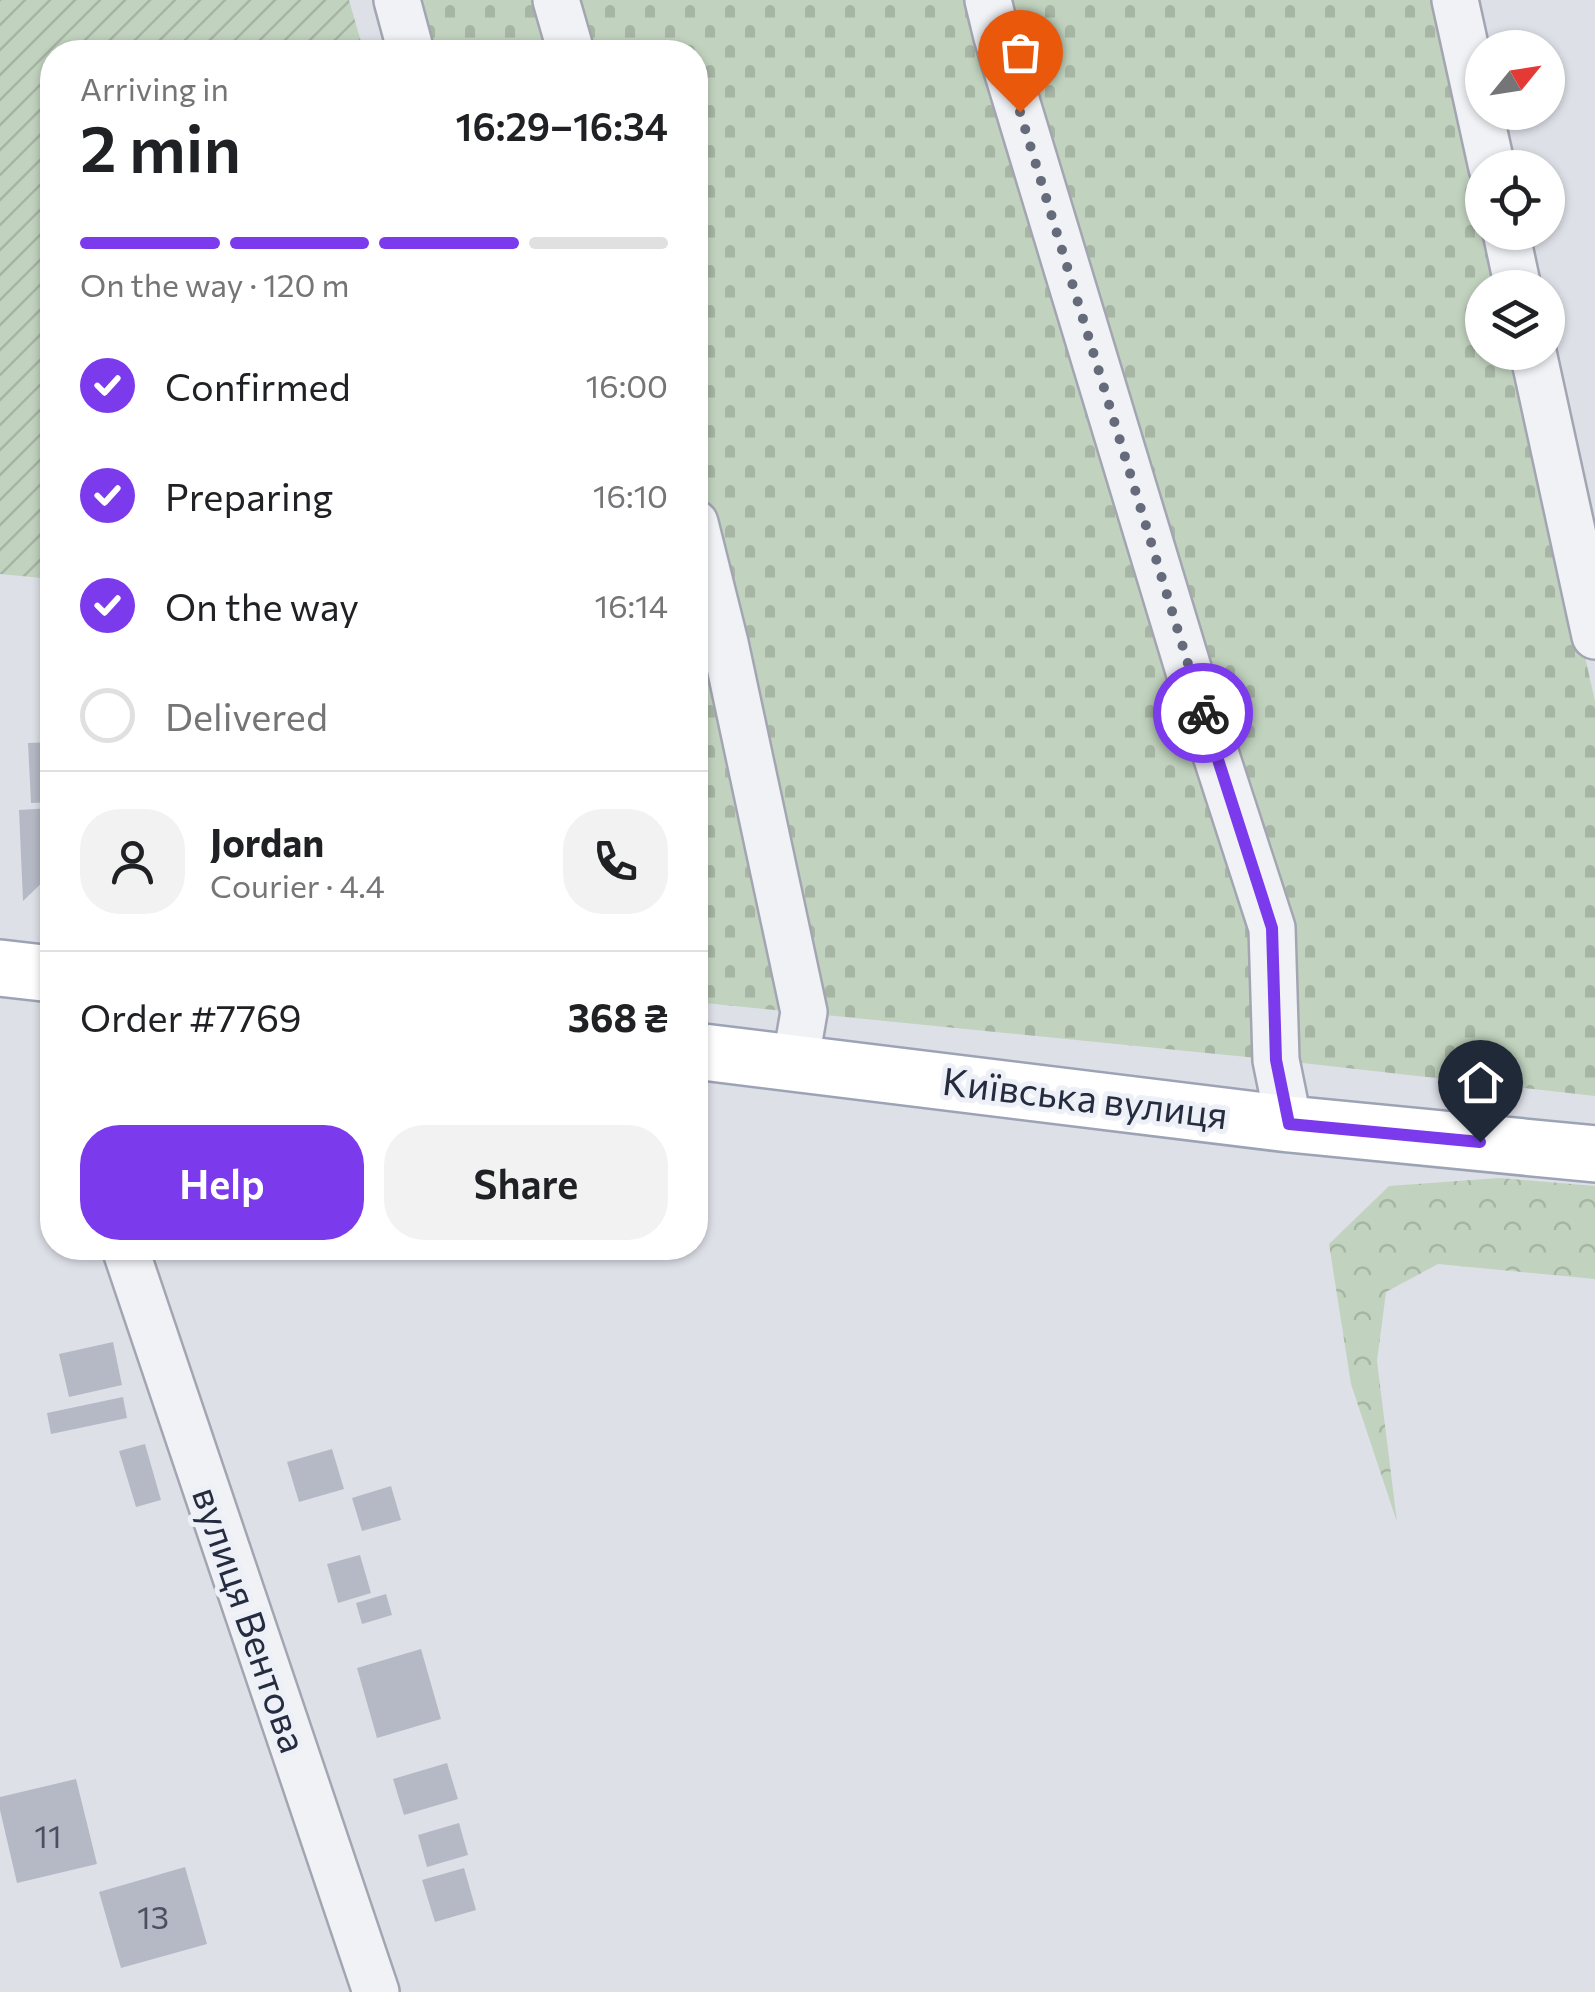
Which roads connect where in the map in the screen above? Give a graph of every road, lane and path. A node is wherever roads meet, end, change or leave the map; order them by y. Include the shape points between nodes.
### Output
1 (397, 0) edge
2 (556, 0) edge
3 (988, 0) edge
4 (1455, 0) edge
5 (407, 40) edge
6 (567, 40) edge
7 (1488, 150) edge
8 (1537, 370) edge
9 (708, 577) edge
10 (1595, 636) edge
11 (0, 968) edge
12 (40, 973) edge
13 (708, 1053) edge
14 (795, 1064) junction
15 (1289, 1124) junction
16 (1595, 1154) edge
17 (129, 1260) edge
18 (376, 1992) edge

1 - 5 street
2 - 6 street
3 - 15 street via 1272,928 1276,1060
4 - 7 street
8 - 10 street
9 - 14 street via 804,1012
11 - 12 main road
13 - 14 main road, Київська вулиця
14 - 15 main road, Київська вулиця
15 - 16 main road, Київська вулиця
17 - 18 street, вулиця Вентова

